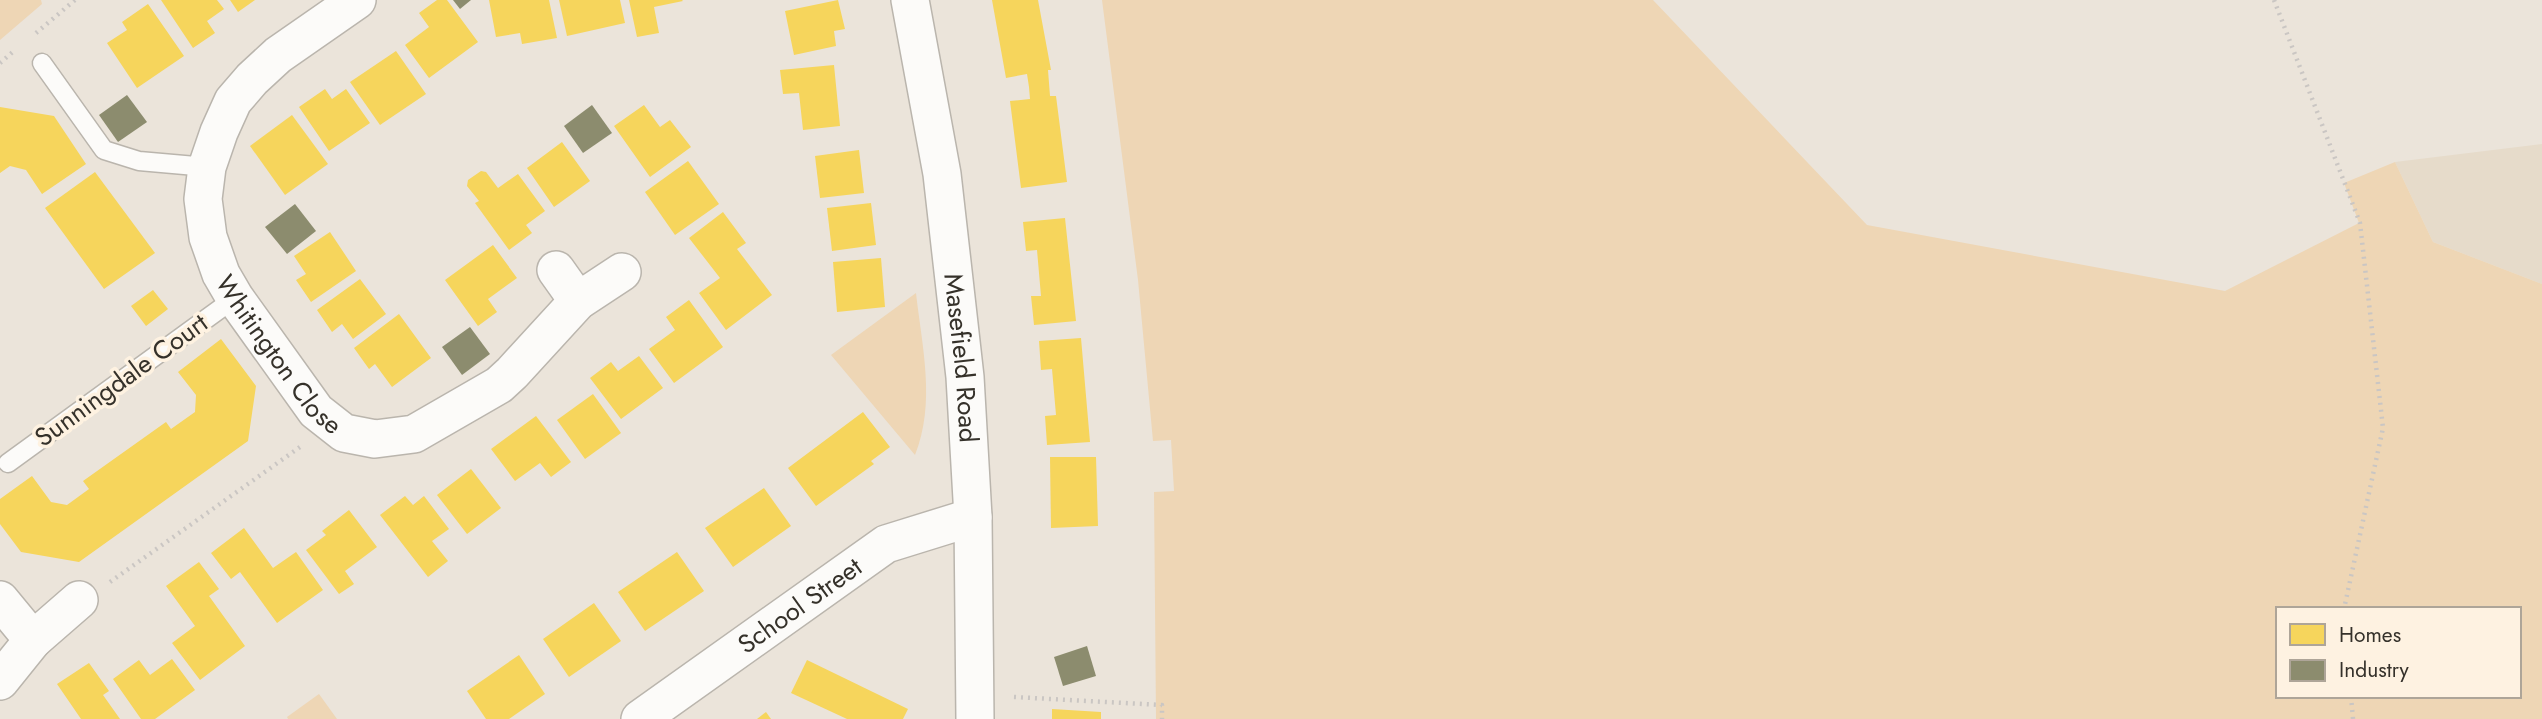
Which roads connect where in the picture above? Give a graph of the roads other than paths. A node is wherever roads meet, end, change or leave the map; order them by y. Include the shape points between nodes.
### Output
1 (358, 0) edge
2 (910, 0) edge
3 (42, 63) dead end
4 (207, 167) junction
5 (556, 270) dead end
6 (622, 272) dead end
7 (235, 298) junction
8 (578, 301) junction
9 (8, 463) dead end
10 (973, 517) junction
11 (0, 600) edge
12 (79, 600) road end
13 (33, 640) junction
14 (0, 681) edge
15 (974, 707) edge
16 (640, 719) edge

1 - 4 street, Whitington Close via 278,55 252,79 233,102
2 - 10 street, Masefield Road via 942,174 965,377
3 - 4 lane via 104,150 139,161
4 - 7 street, Whitington Close via 202,199 208,237
5 - 8 street
6 - 8 street, Whitington Close
7 - 8 street, Whitington Close via 316,411 344,433 375,439 414,434 499,384
7 - 9 lane, Sunningdale Court
10 - 15 street, Masefield Road
10 - 16 street, School Street via 886,544
11 - 13 street
12 - 13 street
13 - 14 street

